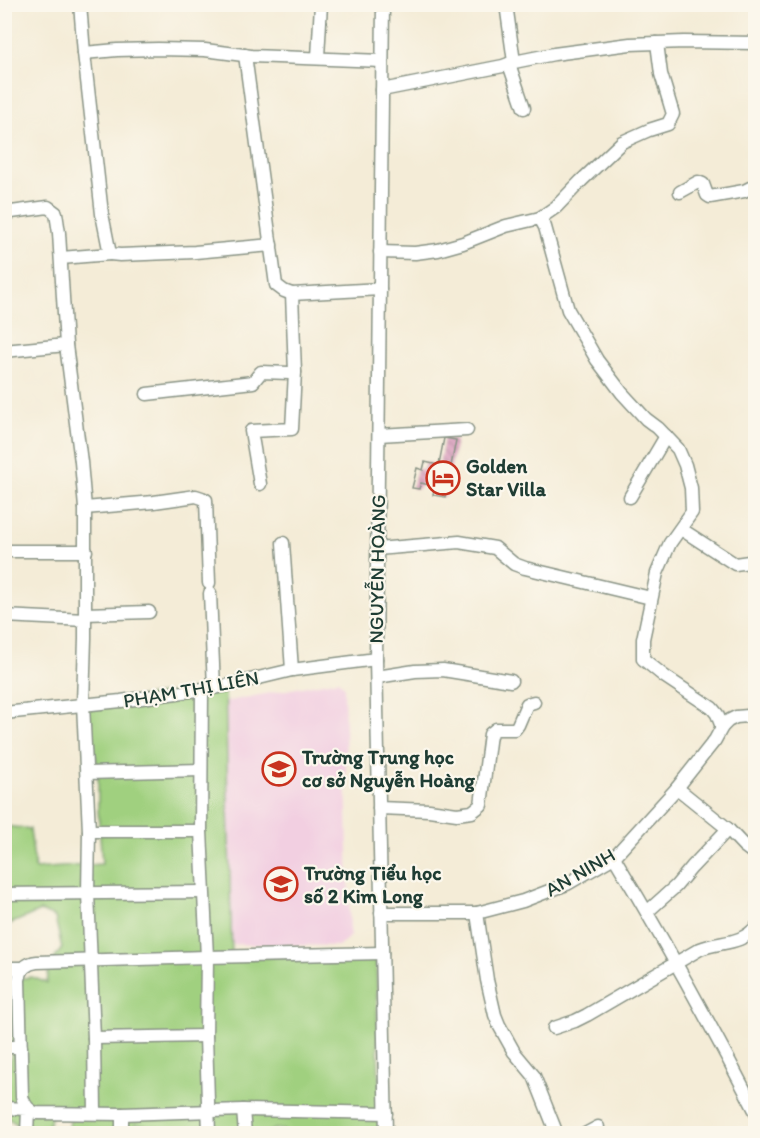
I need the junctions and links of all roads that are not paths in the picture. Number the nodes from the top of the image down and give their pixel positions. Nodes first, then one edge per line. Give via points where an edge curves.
1 (80, 4) edge
2 (321, 4) edge
3 (383, 4) edge
4 (506, 4) edge
5 (657, 43) junction
6 (756, 43) edge
7 (84, 53) junction
8 (245, 55) junction
9 (318, 57) junction
10 (382, 60) junction
11 (512, 63) junction
12 (382, 90) junction
13 (524, 108) dead end
14 (756, 185) edge
15 (680, 192) dead end
16 (4, 213) edge
17 (540, 218) junction
18 (271, 244) junction
19 (380, 252) junction
20 (110, 254) junction
21 (61, 258) junction
22 (380, 289) junction
23 (292, 294) junction
24 (66, 345) junction
25 (4, 351) edge
26 (295, 372) junction
27 (147, 394) dead end
28 (467, 430) dead end
29 (379, 435) junction
30 (666, 436) junction
31 (260, 484) dead end
32 (630, 497) dead end
33 (85, 508) junction
34 (681, 529) junction
35 (283, 543) dead end
36 (377, 549) junction
37 (4, 551) edge
38 (86, 551) junction
39 (756, 561) edge
40 (651, 598) junction
41 (149, 612) dead end
42 (4, 616) edge
43 (85, 617) junction
44 (376, 659) junction
45 (292, 669) junction
46 (376, 677) junction
47 (511, 681) dead end
48 (208, 689) junction
49 (534, 702) dead end
50 (83, 704) junction
51 (4, 713) edge
52 (756, 718) edge
53 (722, 727) junction
54 (201, 770) junction
55 (87, 773) junction
56 (677, 788) junction
57 (379, 808) junction
58 (728, 829) junction
59 (89, 831) junction
60 (201, 831) junction
61 (756, 855) edge
62 (614, 857) junction
63 (203, 892) junction
64 (88, 893) junction
65 (4, 894) edge
66 (647, 912) junction
67 (381, 913) junction
68 (477, 913) junction
69 (756, 927) edge
70 (382, 953) junction
71 (207, 957) junction
72 (92, 961) junction
73 (676, 964) junction
74 (4, 968) edge
75 (24, 968) junction
76 (554, 1028) dead end
77 (206, 1036) junction
78 (94, 1038) junction
79 (4, 1047) edge
80 (21, 1047) junction
81 (4, 1108) edge
82 (28, 1109) junction
83 (243, 1110) junction
84 (209, 1111) junction
85 (756, 1112) edge
86 (95, 1113) junction
87 (386, 1113) junction
88 (122, 1114) junction
89 (598, 1127) dead end
90 (27, 1134) edge
91 (122, 1134) edge
92 (209, 1134) edge
93 (245, 1134) edge
94 (386, 1134) edge
95 (557, 1134) edge
96 (585, 1134) edge

1 - 7 street
2 - 9 street
3 - 10 street, NGUYỄN HOÀNG
4 - 11 street
5 - 6 street
5 - 11 street via 554,54
5 - 17 street via 673,114 668,124 622,142
7 - 8 street via 158,49
7 - 20 street
8 - 9 street
8 - 18 street
9 - 10 street
10 - 12 street, NGUYỄN HOÀNG
11 - 12 street
11 - 13 street
12 - 19 street, NGUYỄN HOÀNG
14 - 15 street via 709,197 698,182
16 - 21 street via 48,207 56,213
17 - 19 street via 438,250
17 - 30 street via 568,310 622,393
18 - 20 street via 195,252
18 - 23 street via 276,285
19 - 22 street, NGUYỄN HOÀNG
20 - 21 street
21 - 24 street
22 - 23 street
22 - 29 street, NGUYỄN HOÀNG
23 - 26 street
24 - 25 street
24 - 33 street
26 - 27 street via 261,372 253,382
26 - 31 street via 292,429 251,430
28 - 29 street
29 - 36 street, NGUYỄN HOÀNG
30 - 32 street
30 - 34 street via 678,449 691,488 692,512
33 - 38 street
33 - 48 street via 196,496 206,500 210,588
34 - 39 street via 735,564
34 - 40 street via 670,543
35 - 45 street
36 - 40 street via 459,542 495,548 525,568
36 - 44 street, NGUYỄN HOÀNG
37 - 38 street
38 - 43 street
40 - 53 street via 643,639 644,659 712,708
41 - 43 street
42 - 43 street
43 - 50 street
44 - 45 street, PHẠM THỊ LIÊN
44 - 46 street, NGUYỄN HOÀNG
45 - 48 street, PHẠM THỊ LIÊN
46 - 47 street via 443,670
46 - 57 street, NGUYỄN HOÀNG
48 - 50 street, PHẠM THỊ LIÊN
48 - 54 street
49 - 57 street via 527,704 515,729 496,729 490,734 481,805 472,812
50 - 51 street, PHẠM THỊ LIÊN
50 - 55 street
52 - 53 street via 736,717
53 - 56 street, AN NINH
54 - 55 street
54 - 60 street
55 - 59 street
56 - 58 street
56 - 62 street, AN NINH
57 - 67 street, NGUYỄN HOÀNG
58 - 61 street
58 - 66 street via 669,894
59 - 60 street
59 - 64 street
60 - 63 street
62 - 66 street
62 - 68 street, AN NINH via 550,891
63 - 64 street
63 - 71 street
64 - 65 street
64 - 72 street
66 - 73 street
67 - 68 street, AN NINH
67 - 70 street, NGUYỄN HOÀNG
68 - 95 street via 495,1015 514,1052 534,1076
69 - 73 street via 747,936 700,949
70 - 71 street
70 - 87 street, NGUYỄN HOÀNG
71 - 72 street
71 - 77 street
72 - 75 street via 32,963
72 - 78 street
73 - 76 street via 587,1016
73 - 85 street
74 - 75 street
75 - 80 street via 19,981
77 - 78 street
77 - 84 street
78 - 86 street
79 - 80 street
80 - 82 street via 22,1096
81 - 82 street
82 - 86 street via 40,1114
82 - 90 street
83 - 84 street
83 - 87 street
83 - 93 street
84 - 88 street
84 - 92 street
86 - 88 street
87 - 94 street, NGUYỄN HOÀNG
88 - 91 street
89 - 96 street

